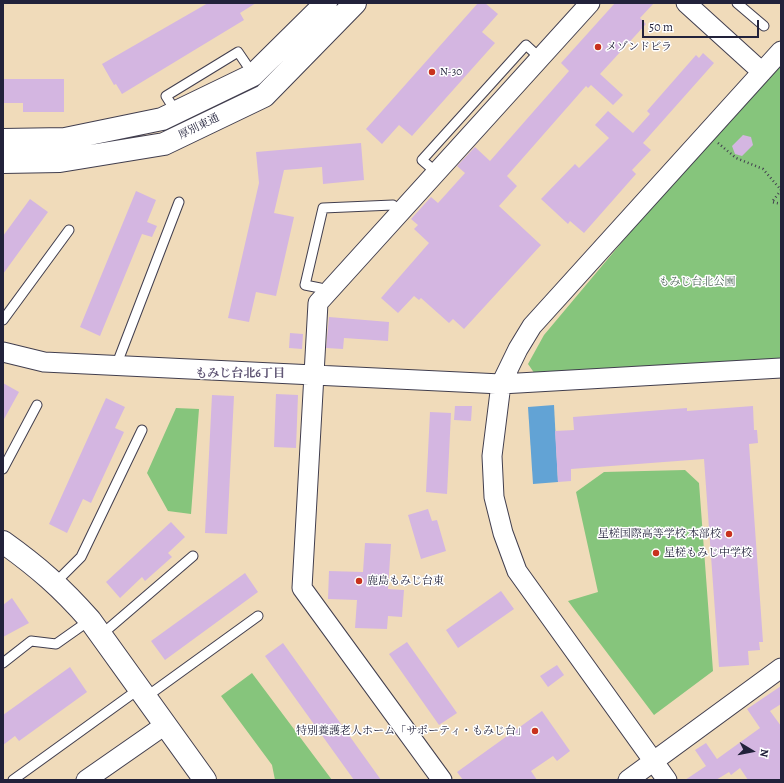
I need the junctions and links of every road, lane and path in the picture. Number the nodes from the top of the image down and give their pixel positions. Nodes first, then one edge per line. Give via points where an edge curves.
1 (354, 3) edge
2 (590, 3) edge
3 (737, 3) edge
4 (323, 4) edge
5 (693, 5) edge
6 (764, 26) dead end
7 (781, 51) edge
8 (762, 72) junction
9 (3, 140) edge
10 (715, 140) dead end
11 (3, 162) edge
12 (781, 190) edge
13 (179, 202) dead end
14 (781, 204) edge
15 (402, 212) junction
16 (70, 230) dead end
17 (327, 294) junction
18 (3, 320) edge
19 (3, 352) edge
20 (116, 366) junction
21 (781, 369) edge
22 (313, 376) junction
23 (501, 384) junction
24 (37, 406) dead end
25 (142, 430) dead end
26 (3, 469) edge
27 (3, 542) edge
28 (193, 556) dead end
29 (55, 583) junction
30 (258, 616) dead end
31 (95, 627) junction
32 (3, 663) edge
33 (781, 668) edge
34 (142, 693) junction
35 (165, 725) junction
36 (654, 761) junction
37 (13, 780) edge
38 (86, 780) edge
39 (205, 780) edge
40 (442, 780) edge
41 (628, 780) edge
42 (667, 780) edge

1 - 11 street, 厚別東通 via 264,96 164,144 60,161
2 - 15 street
3 - 6 lane
4 - 9 street via 253,75 162,119 65,139
5 - 8 street
7 - 8 street
8 - 23 street via 532,326
10 - 12 path via 736,158 763,169
12 - 14 path via 772,202
13 - 20 lane
15 - 17 street
15 - 17 lane via 392,205 323,208 305,285 320,288
16 - 18 lane
17 - 22 street via 318,303
19 - 20 street via 44,362
20 - 22 street
21 - 23 street
22 - 23 street
22 - 40 street via 302,588
23 - 36 street via 492,456 494,497 503,533 517,571
24 - 26 lane
25 - 29 lane via 81,557
27 - 29 street via 42,570
28 - 31 lane
29 - 31 street
30 - 34 lane
31 - 32 lane via 56,644 31,641
31 - 34 street
33 - 36 street
34 - 35 street
34 - 37 lane
35 - 38 street
35 - 39 street
36 - 41 street
36 - 42 street

